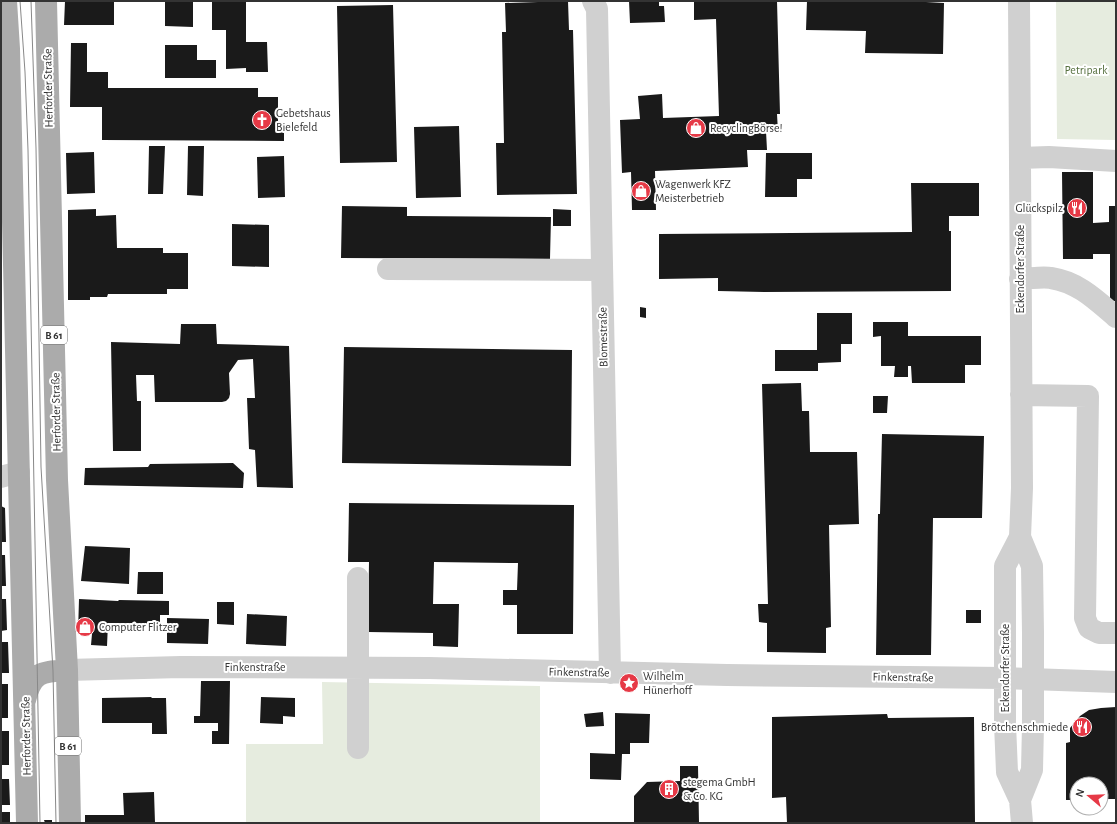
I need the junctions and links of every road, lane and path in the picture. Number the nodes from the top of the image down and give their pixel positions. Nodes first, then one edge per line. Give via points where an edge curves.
1 (6, 1) edge
2 (46, 1) edge
3 (593, 1) edge
4 (1019, 1) edge
5 (6, 127) edge
6 (1020, 158) junction
7 (1116, 161) edge
8 (388, 269) dead end
9 (602, 270) junction
10 (1020, 279) junction
11 (1116, 317) edge
12 (1021, 395) junction
13 (10, 475) edge
14 (1020, 537) junction
15 (358, 578) dead end
16 (1116, 633) edge
17 (359, 668) junction
18 (67, 670) junction
19 (610, 673) junction
20 (1005, 678) junction
21 (1032, 679) junction
22 (1116, 682) edge
23 (25, 701) junction
24 (358, 748) dead end
25 (1020, 800) junction
26 (28, 823) edge
27 (70, 823) edge
28 (1022, 823) edge

1 - 5 main road, Herforder Straße
2 - 18 main road, Herforder Straße / B 61 via 57,480
3 - 9 street, Blomestraße via 597,10
4 - 6 street, Eckendorfer Straße
5 - 13 main road, Herforder Straße
6 - 7 street
6 - 10 street, Eckendorfer Straße
8 - 9 street
9 - 19 street, Blomestraße
10 - 11 street via 1050,277 1073,284
10 - 12 street, Eckendorfer Straße
12 - 14 street, Eckendorfer Straße
12 - 16 street via 1088,396 1086,618 1090,628 1099,633
13 - 23 main road, Herforder Straße
14 - 20 street, Eckendorfer Straße via 1005,566
14 - 21 street, Eckendorfer Straße via 1032,566
15 - 17 street
17 - 18 street, Finkenstraße via 188,667
17 - 19 street, Finkenstraße
17 - 24 street
18 - 23 main road via 38,676 30,683
18 - 27 main road, Herforder Straße / B 61
19 - 20 street, Finkenstraße
20 - 21 street, Finkenstraße
20 - 25 street, Eckendorfer Straße via 1007,772
21 - 22 street, Finkenstraße
21 - 25 street, Eckendorfer Straße via 1032,770
23 - 26 main road, Herforder Straße
25 - 28 street, Eckendorfer Straße

